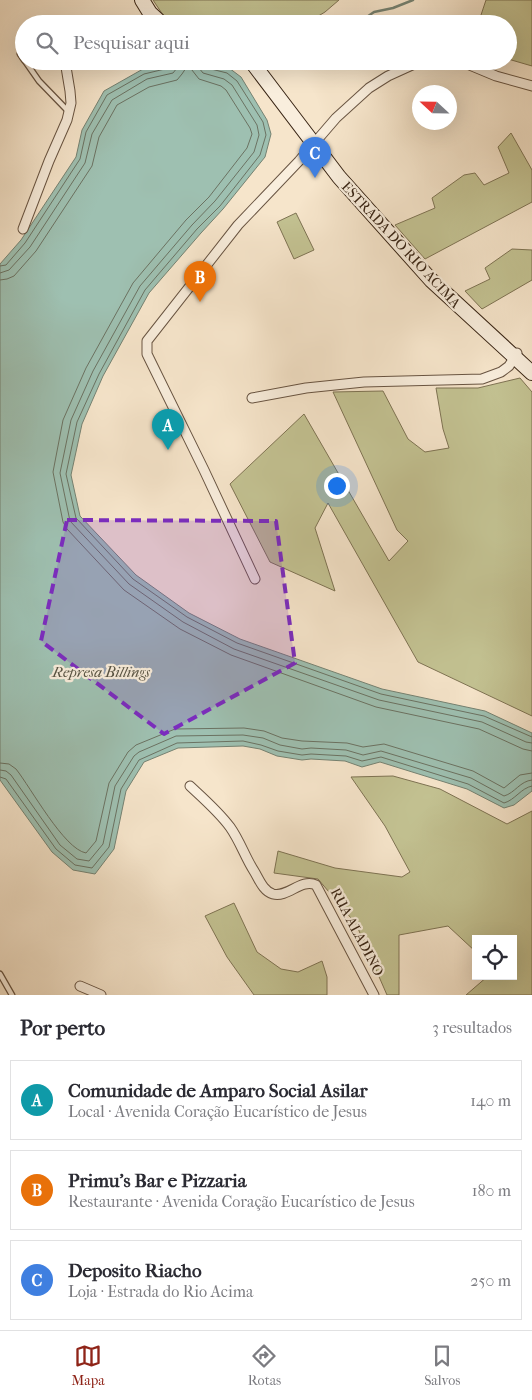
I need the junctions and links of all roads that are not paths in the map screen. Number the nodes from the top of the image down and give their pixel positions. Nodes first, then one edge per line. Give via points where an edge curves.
1 (142, 0) edge
2 (153, 15) edge
3 (31, 70) edge
4 (66, 70) edge
5 (258, 70) edge
6 (401, 70) edge
7 (482, 70) edge
8 (532, 86) edge
9 (69, 111) junction
10 (313, 144) junction
11 (24, 229) dead end
12 (512, 352) junction
13 (532, 363) edge
14 (532, 373) edge
15 (252, 398) dead end
16 (255, 579) dead end
17 (190, 786) dead end
18 (0, 974) edge
19 (80, 986) dead end
20 (12, 995) edge
21 (101, 995) edge
22 (374, 995) edge

1 - 2 main road
3 - 9 lane
4 - 9 street
5 - 10 main road, ESTRADA DO RIO ACIMA
6 - 10 street via 352,102
7 - 8 street
9 - 11 street
10 - 12 main road, ESTRADA DO RIO ACIMA via 431,280
10 - 16 street via 238,225 146,346
12 - 13 main road, ESTRADA DO RIO ACIMA
12 - 14 main road, ESTRADA DO RIO ACIMA
12 - 15 street via 509,366 501,372 473,380 364,382
17 - 22 street, RUA ALADINO via 231,828 266,890 279,894 306,884 316,885
18 - 20 lane
19 - 21 street

